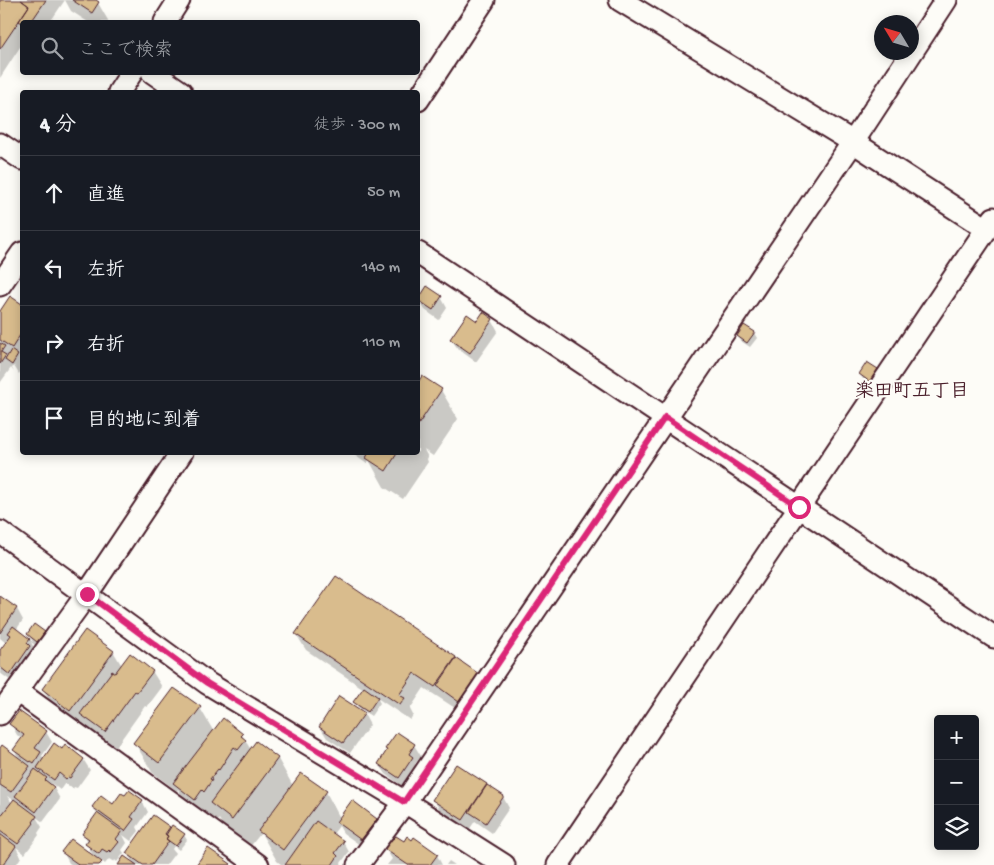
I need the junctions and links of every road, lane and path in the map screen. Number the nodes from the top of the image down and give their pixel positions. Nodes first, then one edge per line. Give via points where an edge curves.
1 (180, 0) edge
2 (484, 0) edge
3 (620, 0) edge
4 (946, 0) edge
5 (165, 20) edge
6 (130, 75) edge
7 (156, 75) edge
8 (120, 90) edge
9 (178, 90) edge
10 (420, 97) edge
11 (853, 142) junction
12 (0, 144) edge
13 (20, 157) edge
14 (991, 224) edge
15 (420, 254) edge
16 (20, 255) edge
17 (0, 286) edge
18 (665, 417) junction
19 (180, 455) edge
20 (799, 507) junction
21 (0, 532) edge
22 (87, 594) junction
23 (994, 637) edge
24 (17, 691) junction
25 (0, 714) edge
26 (404, 802) junction
27 (258, 865) edge
28 (358, 865) edge
29 (504, 865) edge
30 (558, 865) edge

1 - 5 street
2 - 10 street
3 - 11 street
4 - 11 street
6 - 8 street
7 - 9 street
11 - 14 street
11 - 18 street
12 - 13 street
14 - 20 street
15 - 18 street
16 - 17 street
18 - 20 street
18 - 26 street
19 - 22 street
20 - 23 street
20 - 30 street
21 - 22 street
22 - 24 street
22 - 26 street via 207,683
24 - 25 street
24 - 27 street
26 - 28 street
26 - 29 street

